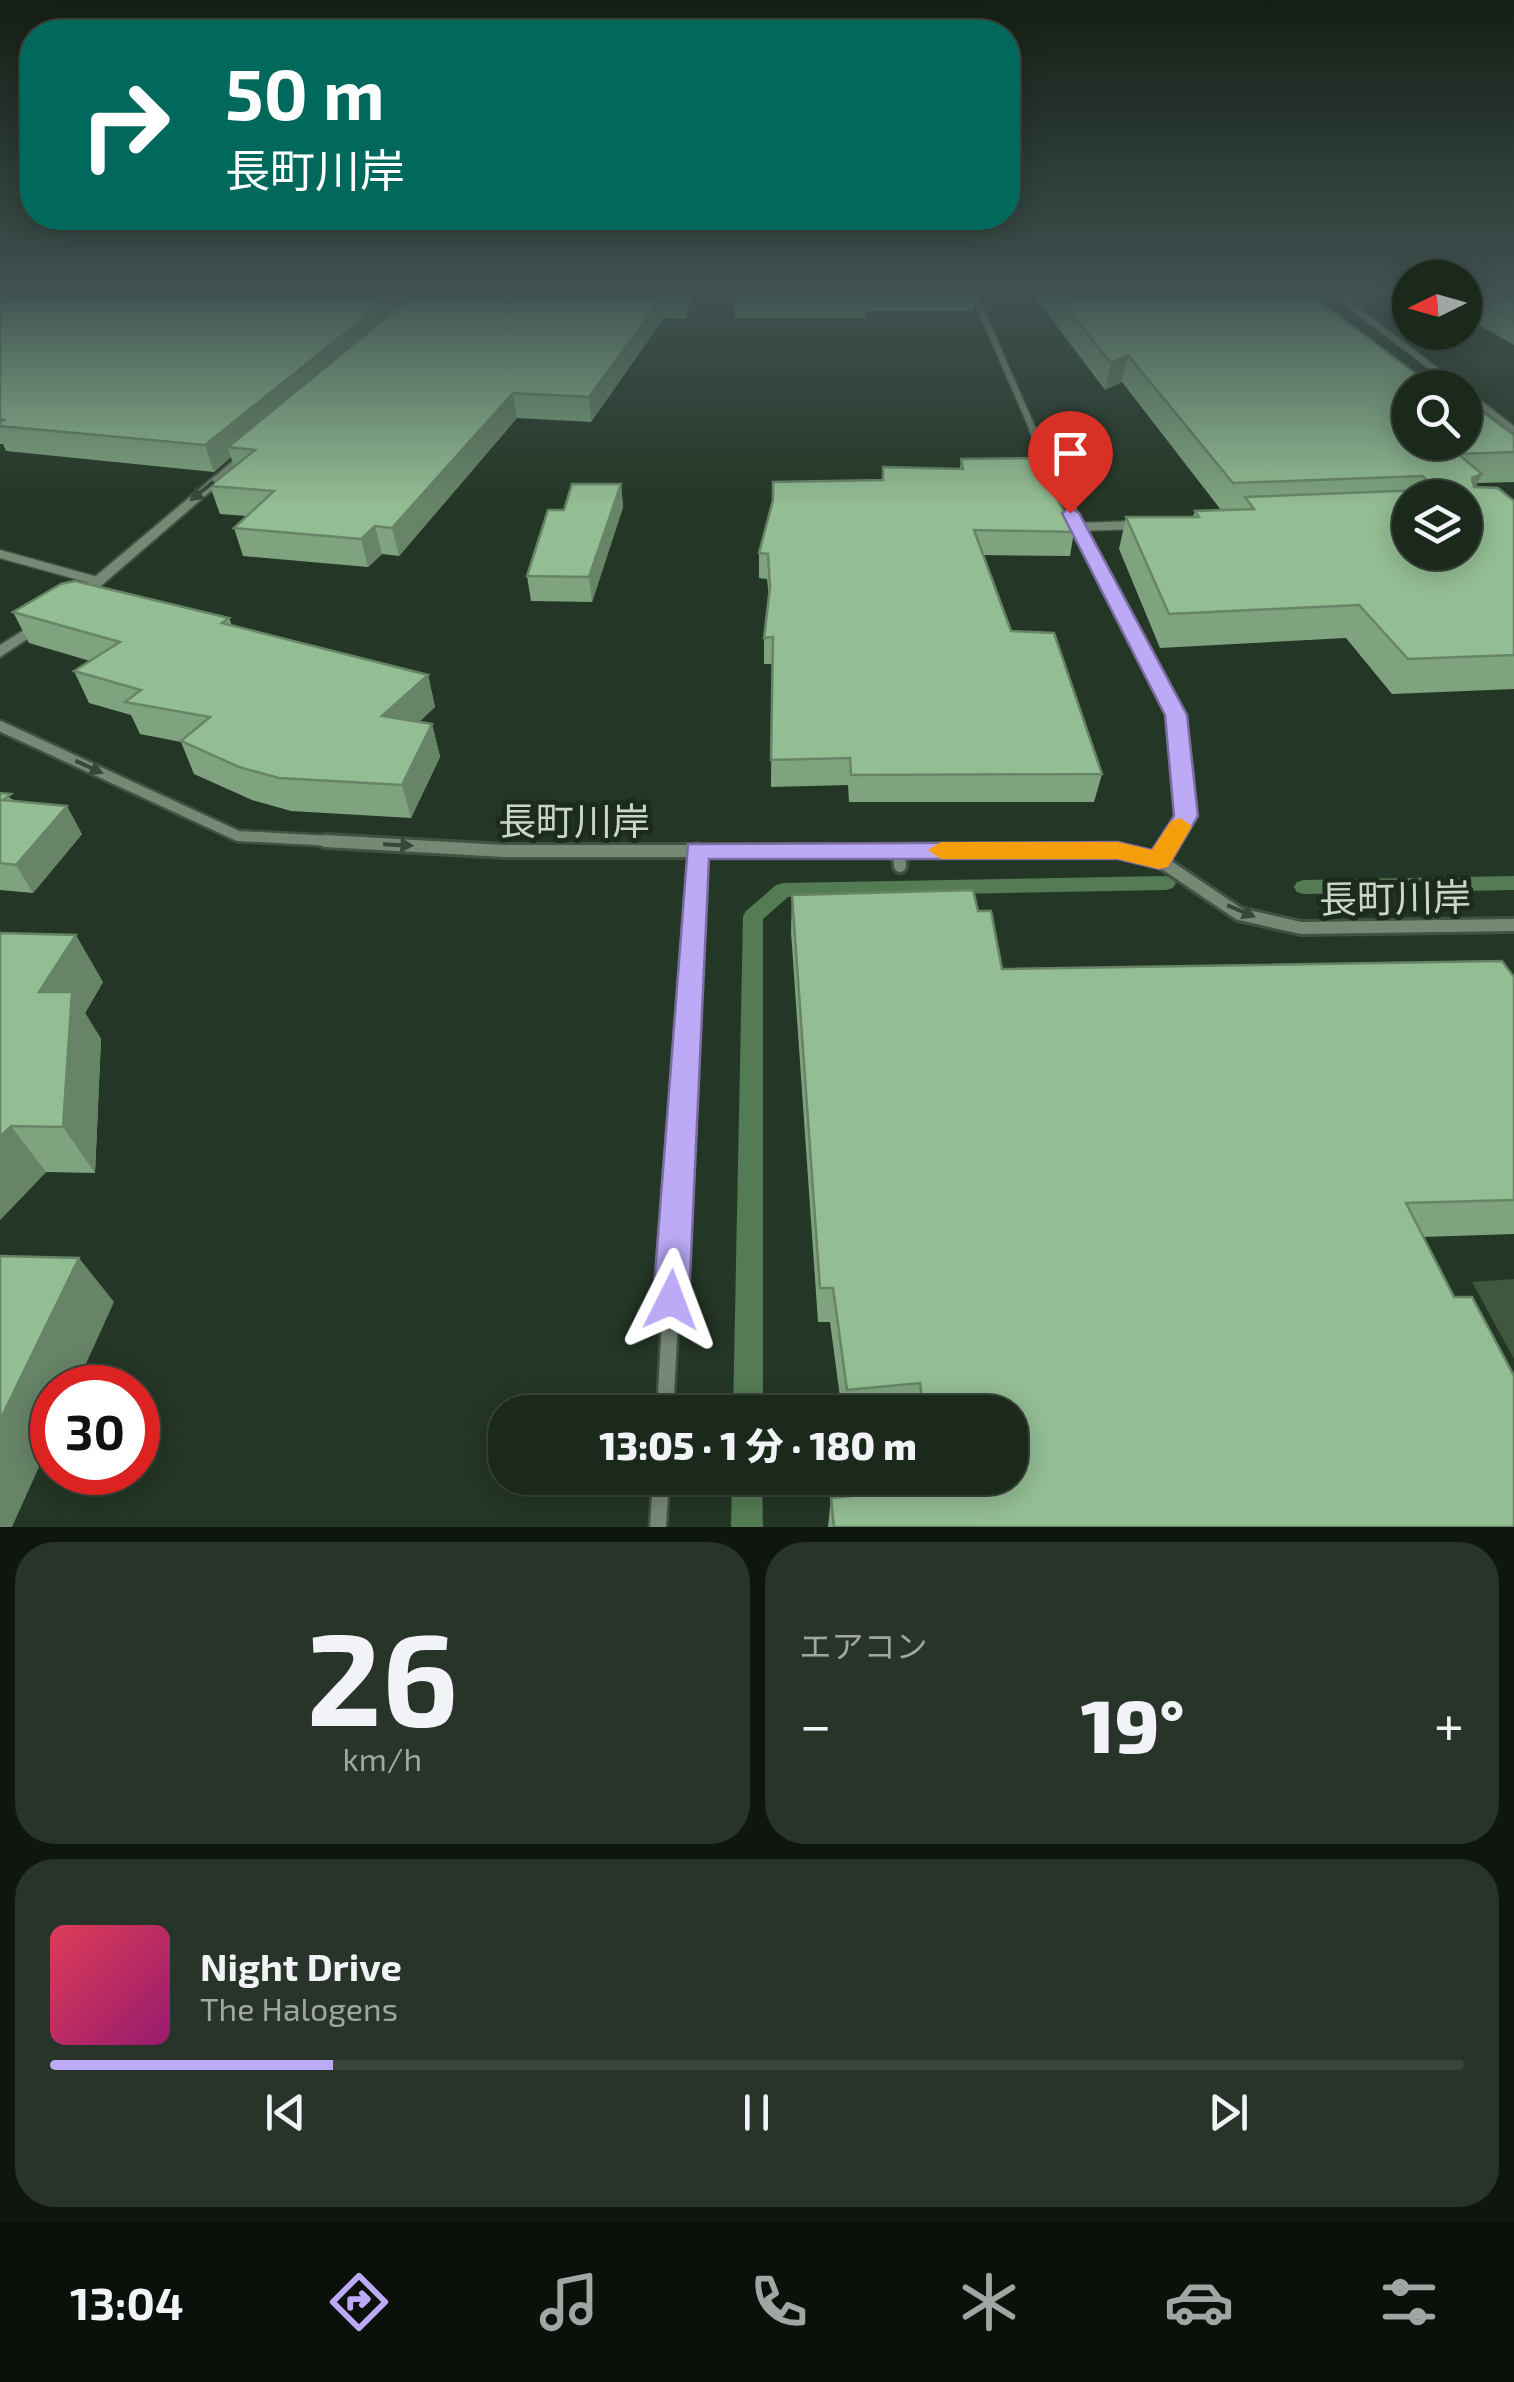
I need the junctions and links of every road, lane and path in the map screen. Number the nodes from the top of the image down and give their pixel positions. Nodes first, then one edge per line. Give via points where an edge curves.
1 (1005, 363) edge
2 (1482, 405) edge
3 (1514, 430) edge
4 (264, 440) edge
5 (1155, 524) edge
6 (1077, 527) junction
7 (0, 554) edge
8 (94, 580) junction
9 (0, 652) edge
10 (0, 726) edge
11 (696, 850) junction
12 (898, 850) junction
13 (1159, 860) junction
14 (900, 866) dead end
15 (1514, 924) edge
16 (665, 1395) edge
17 (660, 1495) edge
18 (658, 1527) edge

1 - 6 street
2 - 3 street
4 -> 8 street
5 - 6 street
6 - 13 street via 1176,715 1186,816
7 - 8 street
8 - 9 street via 77,600
10 -> 11 street, 長町川岸 via 238,836 504,851
11 - 12 street, 長町川岸
11 - 16 street
12 - 13 street, 長町川岸 via 1118,851
12 - 14 street
13 -> 15 street, 長町川岸 via 1239,914 1301,928
17 - 18 street

